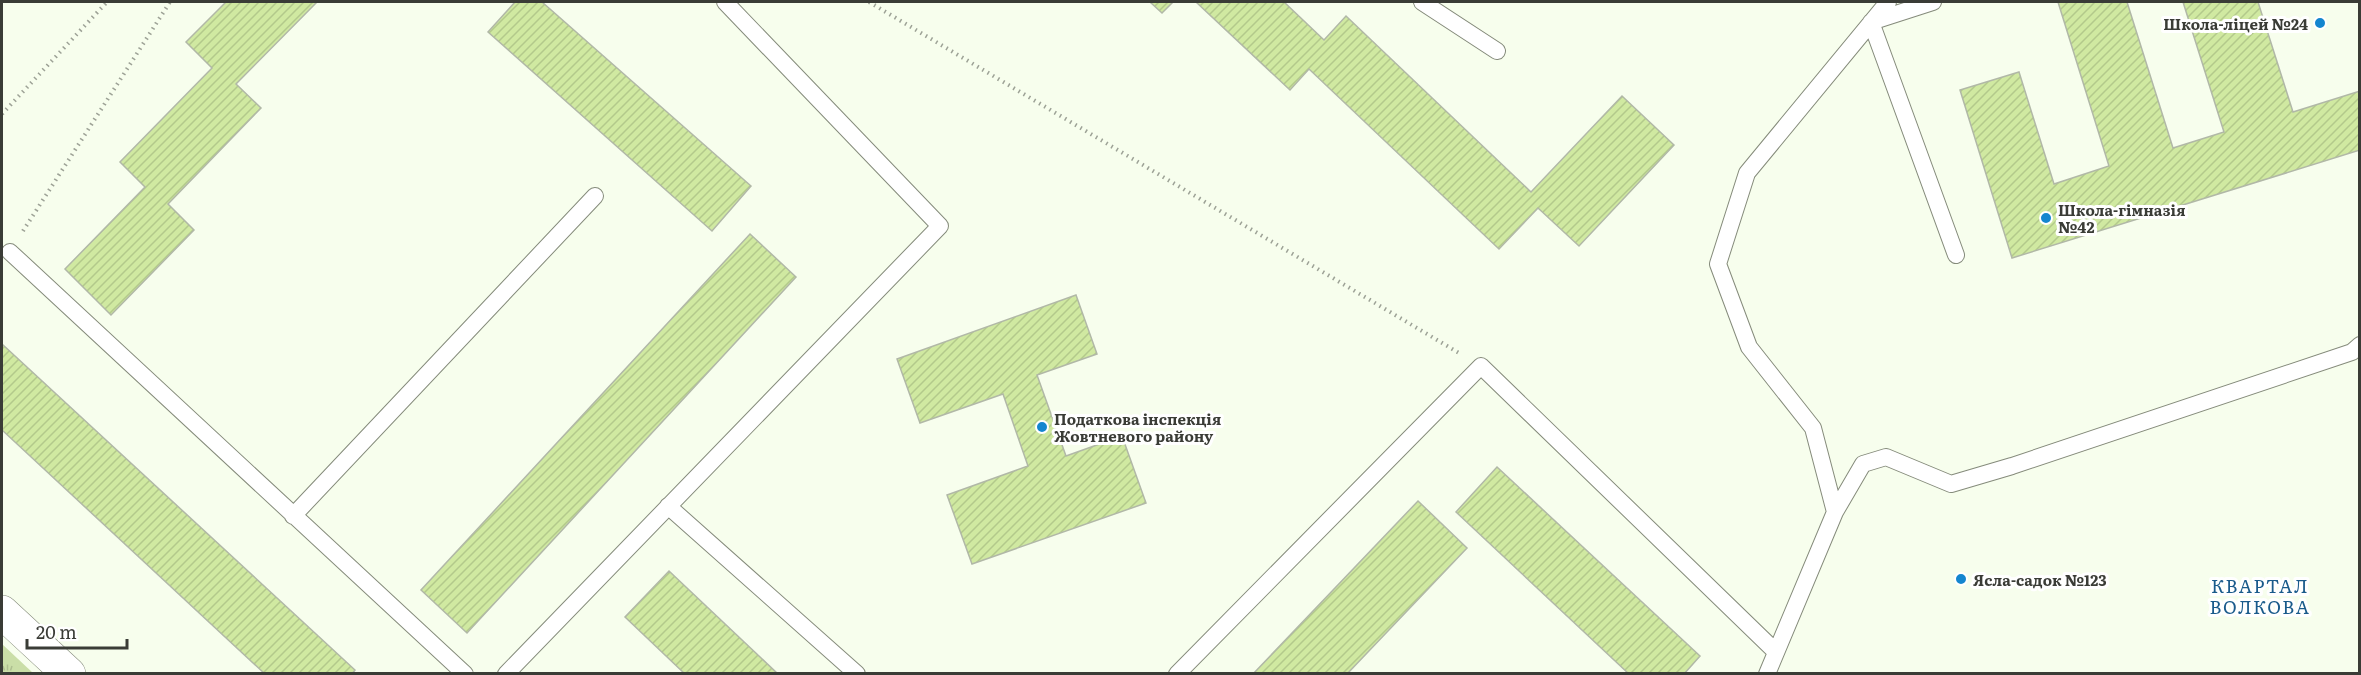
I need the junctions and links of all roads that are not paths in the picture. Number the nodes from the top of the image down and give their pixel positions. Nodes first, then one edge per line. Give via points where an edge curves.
1 (725, 2) edge
2 (1422, 2) edge
3 (1888, 2) edge
4 (1934, 2) edge
5 (1871, 22) junction
6 (1497, 51) dead end
7 (595, 196) dead end
8 (10, 252) road end
9 (1956, 255) dead end
10 (2357, 352) edge
11 (668, 506) junction
12 (1835, 512) junction
13 (293, 516) junction
14 (2, 612) edge
15 (1776, 651) junction
16 (69, 674) edge
17 (465, 674) edge
18 (506, 674) edge
19 (858, 674) edge
20 (1177, 674) edge
21 (1767, 674) edge

1 - 11 lane via 940,226
2 - 6 lane
3 - 5 lane
4 - 5 lane
5 - 9 lane
5 - 12 lane via 1747,173 1718,264 1749,347 1814,428
7 - 13 lane
8 - 13 lane
10 - 12 lane via 1951,484 1886,457 1863,464
11 - 18 lane
11 - 19 lane
12 - 15 lane
13 - 17 lane
14 - 16 street
15 - 20 lane via 1481,366
15 - 21 lane

